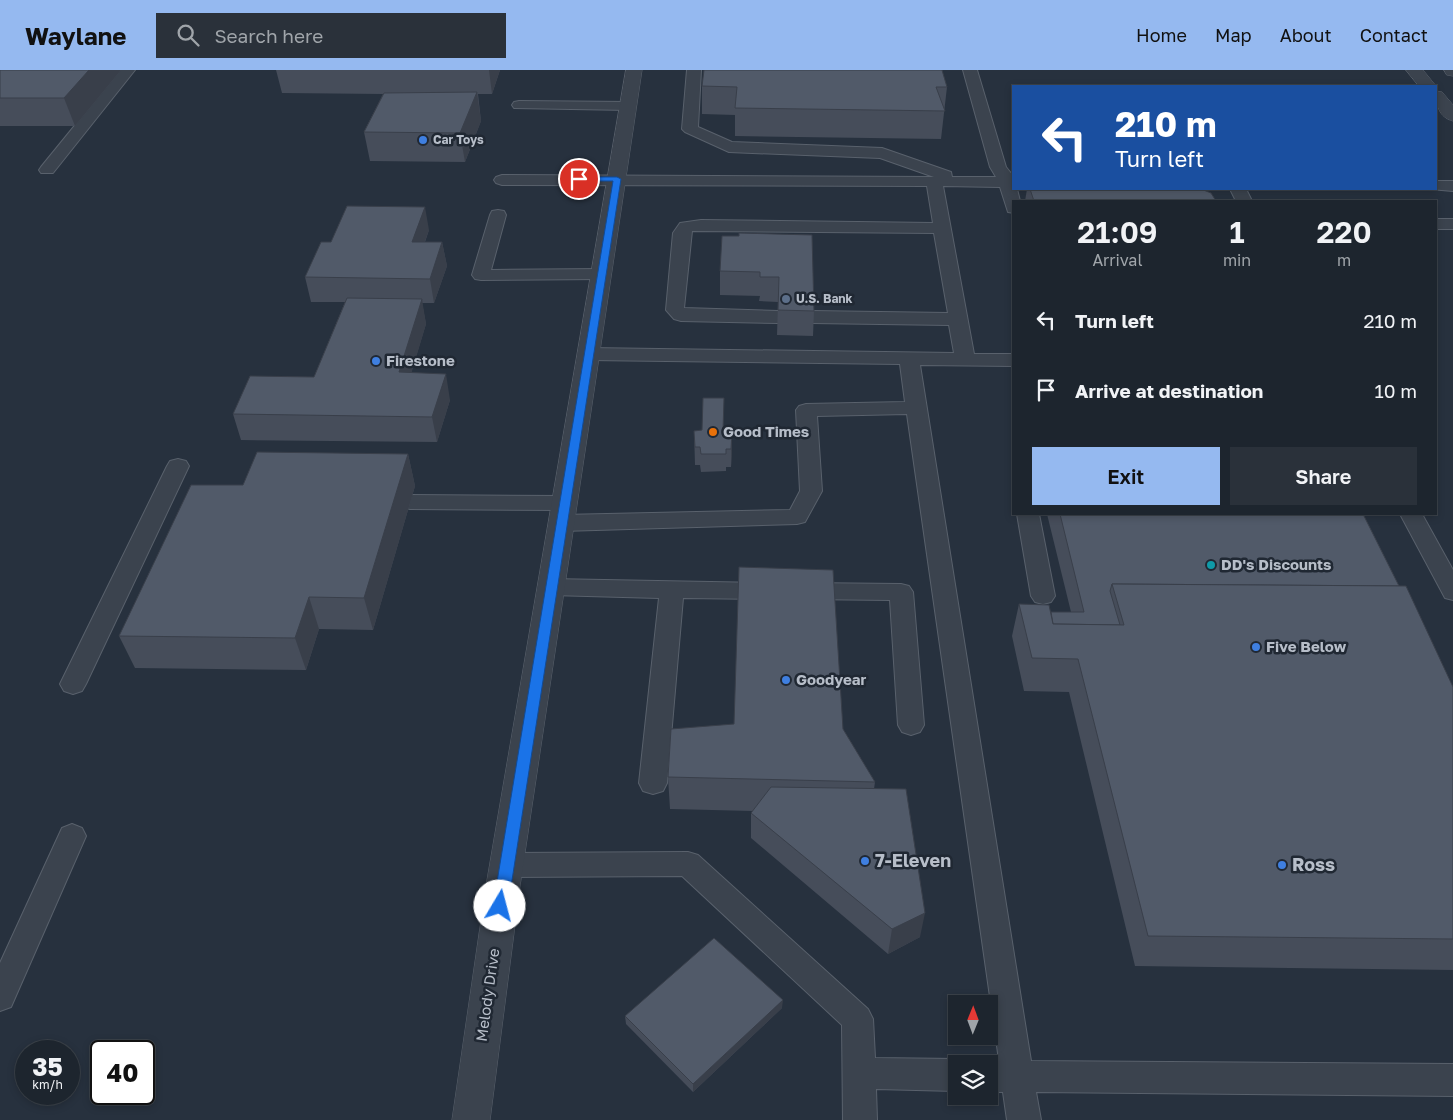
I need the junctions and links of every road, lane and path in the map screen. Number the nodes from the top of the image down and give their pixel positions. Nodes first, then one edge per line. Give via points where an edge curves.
1 (128, 70) edge
2 (634, 70) edge
3 (694, 70) edge
4 (970, 70) edge
5 (1414, 70) edge
6 (1427, 85) edge
7 (1437, 97) edge
8 (519, 105) dead end
9 (628, 106) junction
10 (1453, 116) edge
11 (48, 170) dead end
12 (617, 179) junction
13 (502, 180) dead end
14 (934, 182) junction
15 (966, 182) junction
16 (1011, 182) edge
17 (1437, 186) edge
18 (1453, 186) edge
19 (1013, 200) edge
20 (498, 216) dead end
21 (1437, 224) edge
22 (1453, 224) edge
23 (942, 228) junction
24 (602, 274) junction
25 (778, 317) edge
26 (812, 317) edge
27 (958, 319) junction
28 (589, 354) junction
29 (909, 359) junction
30 (965, 360) junction
31 (1012, 360) edge
32 (916, 408) junction
33 (178, 466) dead end
34 (410, 502) dead end
35 (563, 513) junction
36 (1028, 515) edge
37 (1412, 515) edge
38 (1443, 555) edge
39 (551, 587) junction
40 (672, 590) junction
41 (1453, 592) edge
42 (1043, 596) dead end
43 (73, 684) dead end
44 (911, 725) dead end
45 (653, 783) dead end
46 (72, 836) dead end
47 (506, 865) junction
48 (0, 997) edge
49 (860, 1073) junction
50 (948, 1075) edge
51 (1003, 1076) edge
52 (1453, 1080) edge
53 (471, 1120) edge
54 (860, 1120) edge
55 (1024, 1120) edge

1 - 11 lane
2 - 9 street, Melody Drive
3 - 15 lane via 690,129 729,147 882,153
4 - 16 lane via 998,167
5 - 6 street
7 - 10 street
8 - 9 lane
9 - 12 street, Melody Drive
12 - 13 lane
12 - 14 lane
12 - 24 street, Melody Drive
14 - 15 lane
14 - 23 lane
15 - 16 lane
16 - 19 lane
17 - 18 lane
20 - 24 lane via 481,275
21 - 22 lane
23 - 25 lane via 701,225 686,228 682,233 675,310 681,315
23 - 27 lane
24 - 28 street, Melody Drive
26 - 27 lane
27 - 30 lane
28 - 29 lane
28 - 35 street, Melody Drive
29 - 30 lane
29 - 32 lane
30 - 31 lane
32 - 35 lane via 806,410 811,491 797,516
32 - 51 lane
33 - 43 lane via 172,499
34 - 35 lane
35 - 39 street, Melody Drive
36 - 42 lane
37 - 38 lane
38 - 41 lane
39 - 40 lane
39 - 47 street, Melody Drive
40 - 44 lane via 901,592
40 - 45 lane
46 - 48 lane
47 - 49 lane via 688,864 857,1019
47 - 53 street, Melody Drive
49 - 50 lane
49 - 54 lane
51 - 52 lane
51 - 55 lane

